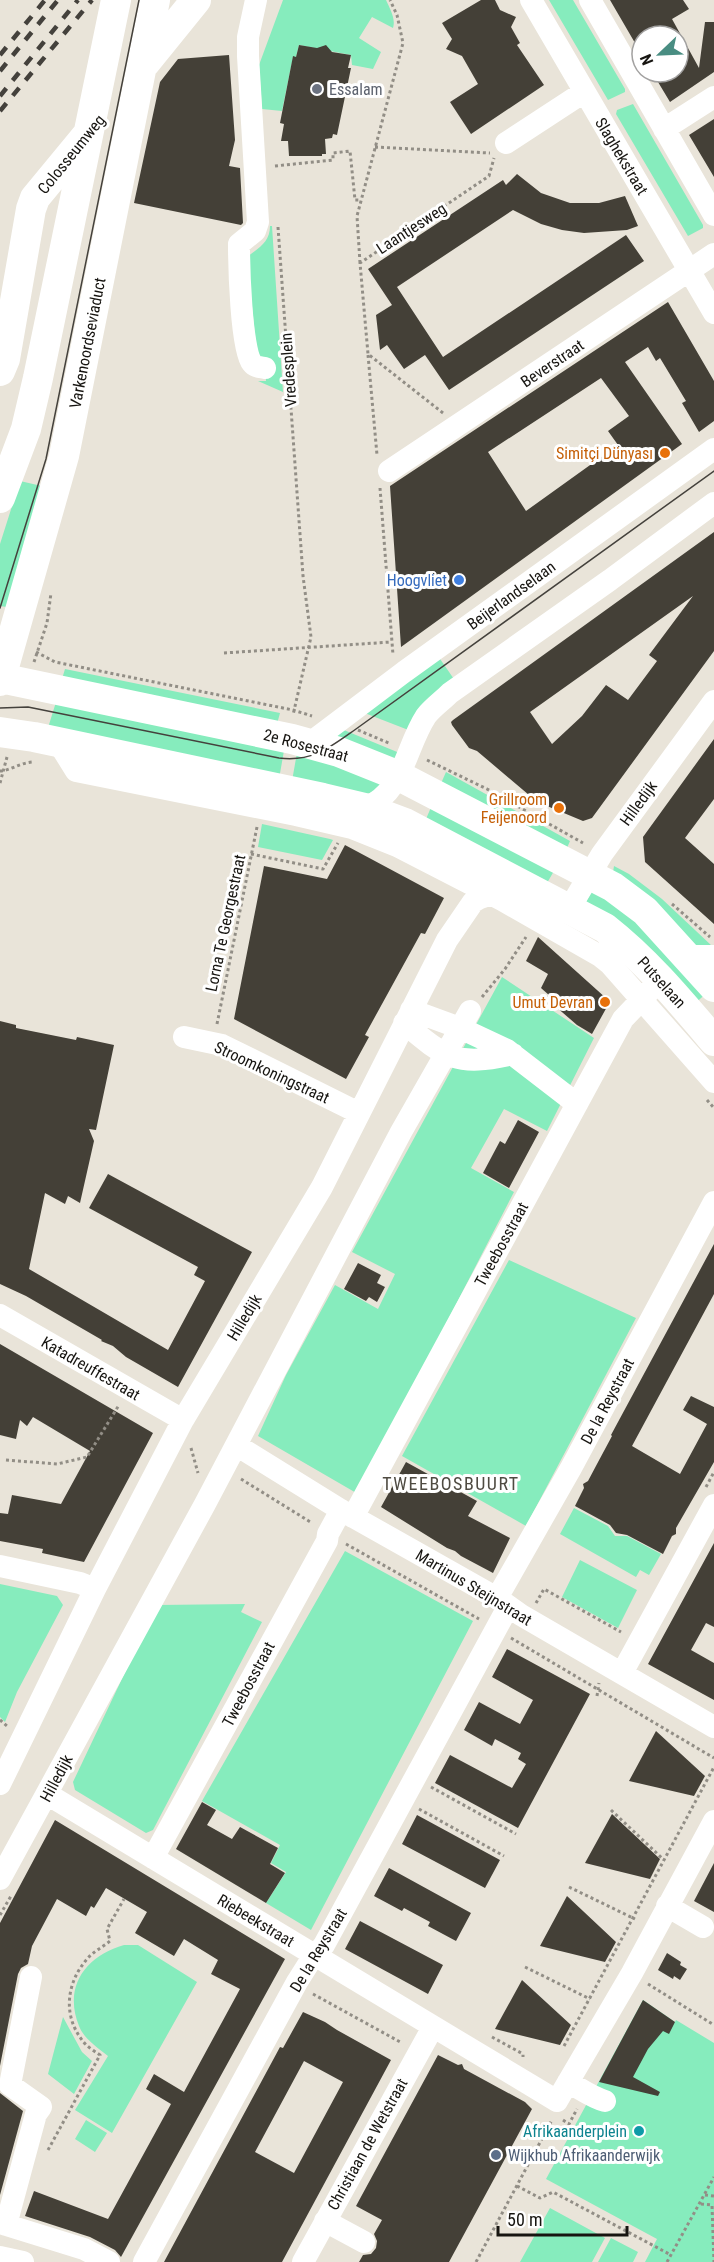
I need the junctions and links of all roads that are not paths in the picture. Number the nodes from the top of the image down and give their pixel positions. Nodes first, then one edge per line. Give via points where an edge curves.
1 (116, 0) edge
2 (155, 0) edge
3 (196, 0) edge
4 (256, 0) edge
5 (531, 0) edge
6 (590, 0) edge
7 (584, 92) junction
8 (714, 97) edge
9 (664, 129) junction
10 (501, 148) road end
11 (714, 215) edge
12 (714, 254) edge
13 (690, 270) junction
14 (714, 313) edge
15 (265, 368) dead end
16 (0, 371) edge
17 (714, 449) edge
18 (384, 466) road end
19 (3, 488) edge
20 (714, 503) edge
21 (0, 679) edge
22 (714, 701) edge
23 (0, 732) edge
24 (58, 742) junction
25 (310, 743) junction
26 (412, 763) junction
27 (356, 818) junction
28 (596, 864) junction
29 (522, 884) junction
30 (491, 894) junction
31 (569, 909) junction
32 (605, 928) junction
33 (707, 955) edge
34 (610, 964) junction
35 (714, 987) edge
36 (651, 989) junction
37 (408, 1016) junction
38 (465, 1019) junction
39 (184, 1037) dead end
40 (714, 1041) edge
41 (445, 1054) junction
42 (513, 1054) junction
43 (714, 1082) edge
44 (577, 1104) junction
45 (359, 1113) junction
46 (714, 1202) edge
47 (0, 1315) edge
48 (183, 1420) junction
49 (236, 1445) junction
50 (714, 1505) edge
51 (347, 1513) junction
52 (0, 1566) edge
53 (95, 1589) junction
54 (502, 1602) junction
55 (622, 1673) junction
56 (714, 1727) edge
57 (0, 1784) edge
58 (47, 1794) junction
59 (714, 1821) edge
60 (153, 1858) junction
61 (0, 1879) edge
62 (667, 1906) junction
63 (703, 1927) dead end
64 (314, 1956) junction
65 (31, 1977) dead end
66 (433, 2027) junction
67 (560, 2100) junction
68 (605, 2101) dead end
69 (325, 2221) junction
70 (3, 2224) edge
71 (364, 2242) dead end
72 (0, 2256) edge
73 (23, 2262) edge
74 (109, 2262) edge
75 (144, 2262) edge
76 (303, 2262) edge

1 - 19 main road via 44,355 26,429
2 - 21 main road, Varkenoordseviaduct via 69,434
3 - 16 main road, Colosseumweg via 34,201
4 - 15 street via 248,56 258,222 255,231 239,244 239,263 245,340 252,363
5 - 7 street, Slaghekstraat
6 - 9 street
7 - 10 street
7 - 13 street, Slaghekstraat
8 - 9 street
9 - 11 street
12 - 13 street, Beverstraat
13 - 14 street, Slaghekstraat
13 - 18 street, Beverstraat via 459,426
17 - 25 street, Beijerlandselaan
20 - 26 street via 450,693 428,714
21 - 25 main road, 2e Rosestraat
22 - 28 street, Hilledijk
23 - 24 main road
24 - 27 main road via 240,779
24 - 27 street via 76,771 261,808
25 - 26 main road, 2e Rosestraat
26 - 27 street via 385,796
26 - 28 main road, 2e Rosestraat
27 - 29 main road via 405,823
27 - 30 street via 397,846
28 - 31 street, Hilledijk
28 - 33 main road via 613,887
29 - 30 street, Hilledijk
29 - 31 main road
30 - 34 street, Putselaan
30 - 37 street, Hilledijk via 472,903 447,940
31 - 32 main road, Putselaan
32 - 34 street, Putselaan
32 - 36 main road, Putselaan via 629,947
33 - 35 main road
34 - 36 street, Putselaan
36 - 40 main road, Putselaan
36 - 43 street, Putselaan
36 - 44 street, Tweebosstraat via 623,1019
37 - 38 street
37 - 41 street via 433,1047
37 - 45 street, Hilledijk
38 - 41 street, Hilledijk
38 - 42 street
39 - 45 street, Stroomkoningstraat via 222,1045
41 - 42 street via 479,1061
41 - 49 street, Hilledijk
42 - 44 street
44 - 51 street, Tweebosstraat
45 - 48 street, Hilledijk via 322,1187
46 - 54 street, De la Reystraat
47 - 48 street, Katadreuffestraat
48 - 53 street, Hilledijk
49 - 51 street, Martinus Steijnstraat
49 - 58 street, Hilledijk
50 - 55 street
51 - 54 street, Martinus Steijnstraat
51 - 60 street, Tweebosstraat via 328,1534
52 - 53 street
53 - 57 street, Hilledijk
54 - 55 street, Martinus Steijnstraat
54 - 64 street, De la Reystraat via 324,1945
55 - 56 street, Martinus Steijnstraat
58 - 60 street, Riebeekstraat
58 - 61 street, Hilledijk
59 - 62 street
60 - 64 street, Riebeekstraat
62 - 63 street
62 - 67 street
64 - 66 street, Riebeekstraat
64 - 75 street, De la Reystraat
65 - 70 street via 10,2085 41,2107
66 - 67 street, Riebeekstraat
66 - 69 street, Christiaan de Wetstraat
67 - 68 street, Riebeekstraat via 586,2092
69 - 71 street
69 - 76 street, Christiaan de Wetstraat
70 - 74 street via 84,2249
72 - 73 street

